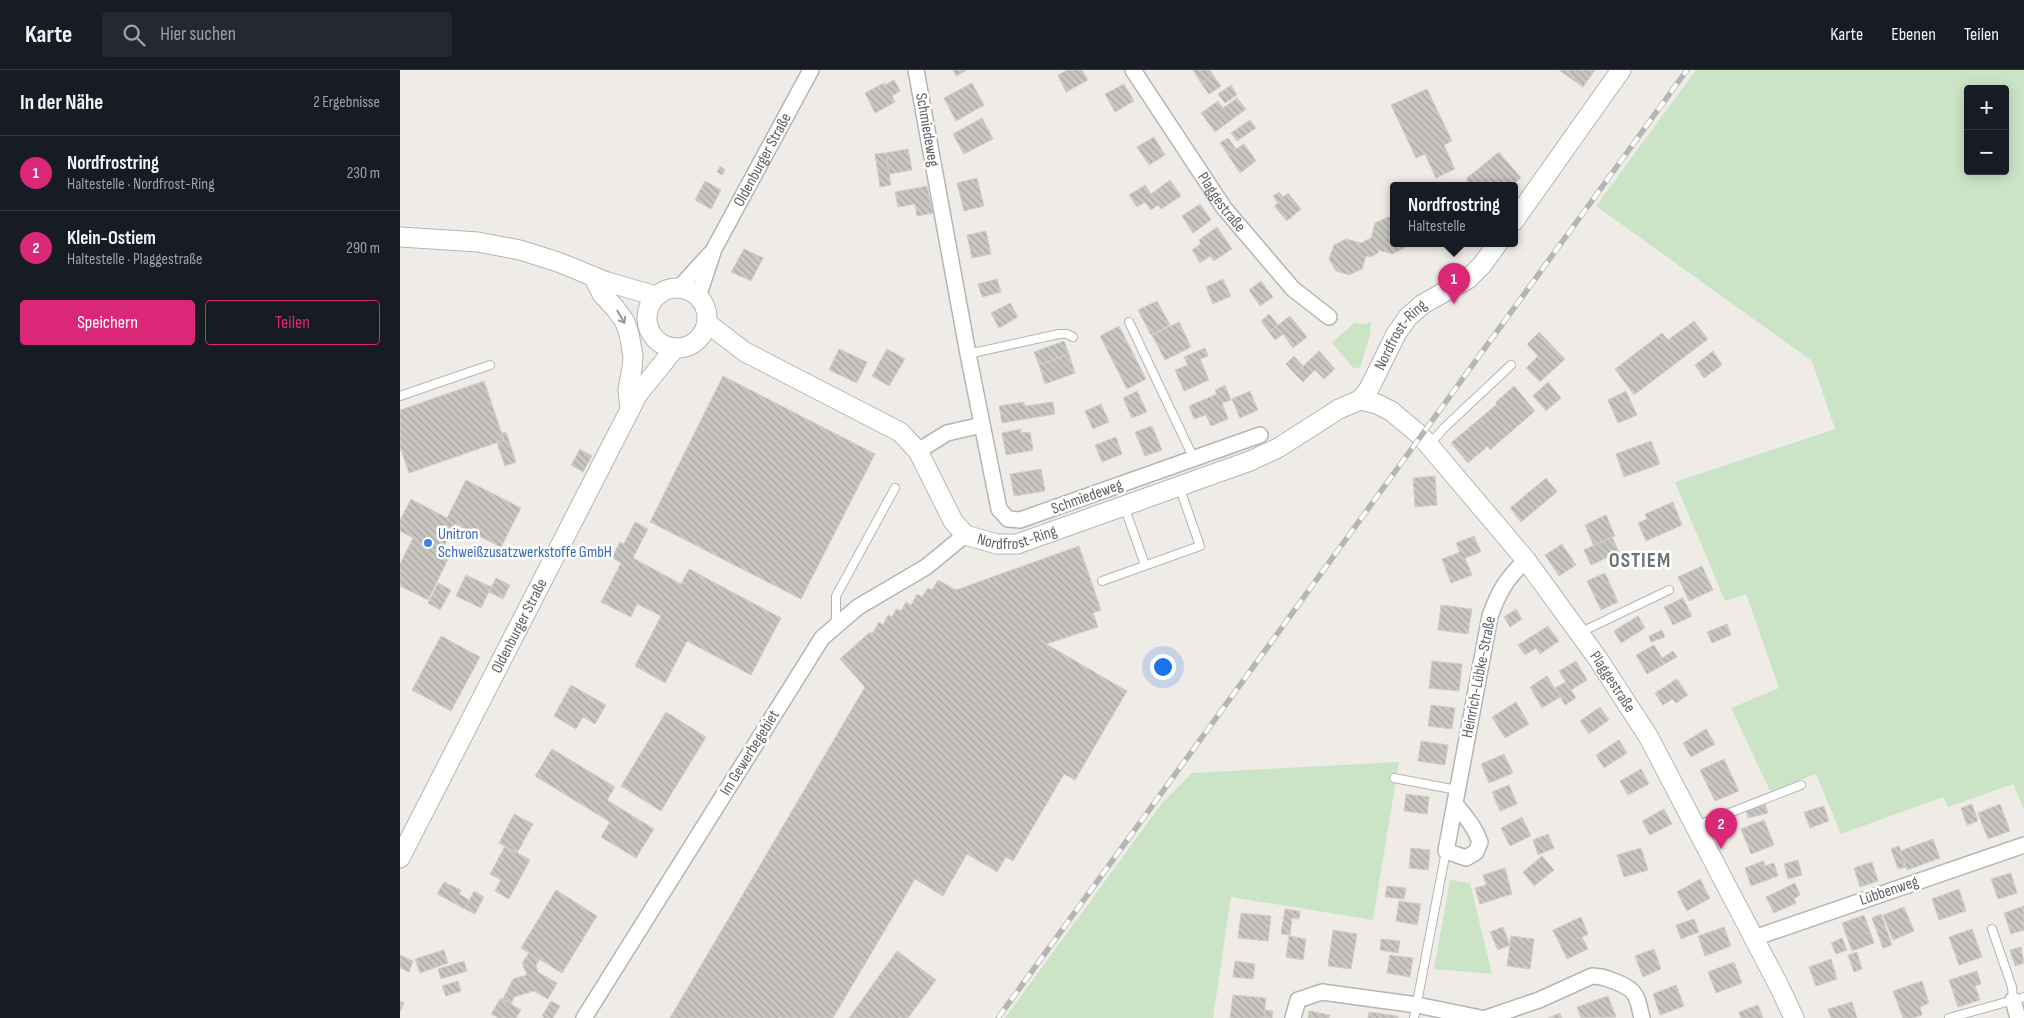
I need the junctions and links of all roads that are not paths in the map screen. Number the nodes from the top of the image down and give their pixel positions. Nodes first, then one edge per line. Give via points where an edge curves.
1 (811, 70) edge
2 (916, 70) edge
3 (1133, 70) edge
4 (1621, 70) edge
5 (1518, 215) edge
6 (400, 237) edge
7 (1495, 247) edge
8 (714, 249) junction
9 (601, 280) junction
10 (679, 288) junction
11 (656, 296) junction
12 (698, 296) junction
13 (647, 314) junction
14 (1329, 317) dead end
15 (707, 322) junction
16 (1129, 322) dead end
17 (1073, 338) dead end
18 (698, 340) junction
19 (657, 341) junction
20 (675, 348) junction
21 (745, 352) junction
22 (968, 354) junction
23 (490, 365) dead end
24 (1511, 365) dead end
25 (400, 396) edge
26 (1360, 400) junction
27 (634, 402) junction
28 (982, 425) junction
29 (1260, 435) dead end
30 (1429, 446) junction
31 (918, 451) junction
32 (1194, 458) junction
33 (1179, 486) junction
34 (895, 488) dead end
35 (1124, 506) junction
36 (965, 535) junction
37 (1526, 560) junction
38 (1145, 566) junction
39 (1102, 581) dead end
40 (1669, 590) dead end
41 (836, 625) junction
42 (1579, 633) junction
43 (1394, 778) dead end
44 (1801, 785) dead end
45 (1456, 797) junction
46 (1696, 826) junction
47 (2024, 844) edge
48 (1446, 851) junction
49 (400, 858) edge
50 (1992, 928) dead end
51 (1754, 938) junction
52 (2018, 998) edge
53 (1416, 1012) edge
54 (584, 1018) edge
55 (1292, 1018) edge
56 (1482, 1018) edge
57 (1486, 1018) edge
58 (1642, 1018) edge
59 (1794, 1018) edge
60 (1949, 1018) edge
61 (2018, 1018) edge

1 - 8 street, Oldenburger Straße
2 - 22 street, Schmiedeweg
3 - 14 street, Plaggestraße via 1224,208 1293,289
4 - 5 street
6 - 9 street via 478,242 520,250
7 - 26 street, Nordfrost-Ring via 1468,279 1423,304 1408,317
8 - 10 street, Oldenburger Straße
8 - 12 street, Oldenburger Straße
9 - 11 street
9 - 13 street
9 -> 27 street via 602,294 625,322 629,334 633,356 628,389
10 - 11 street via 671,288
10 - 12 street
11 - 13 street
12 - 15 street via 707,313
13 - 19 street via 650,333
15 - 18 street
15 - 21 street, Nordfrost-Ring
16 - 32 lane
17 - 22 lane via 1059,334
18 - 20 street
18 - 21 street, Nordfrost-Ring
19 - 20 street
19 - 27 street, Oldenburger Straße
20 - 27 street, Oldenburger Straße
21 - 31 street, Nordfrost-Ring via 900,432
22 - 28 street, Schmiedeweg
23 - 25 lane
24 - 30 lane
26 - 30 street, Plaggestraße via 1391,411
26 - 33 street, Nordfrost-Ring via 1339,409 1278,448
27 - 49 street, Oldenburger Straße
28 - 31 street via 947,433
28 - 32 street, Schmiedeweg via 998,509 1008,519 1020,520
29 - 32 street, Schmiedeweg
30 - 37 street, Plaggestraße
31 - 36 street, Nordfrost-Ring via 953,521
33 - 35 street, Nordfrost-Ring
33 - 38 lane via 1200,546
34 - 41 lane via 836,596
35 - 36 street, Nordfrost-Ring via 1017,544 996,544
35 - 38 lane
36 - 41 street, Im Gewerbegebiet via 926,567 858,607
37 - 42 street, Plaggestraße
37 - 45 street, Heinrich-Lübke-Straße via 1506,580 1490,616
38 - 39 lane
40 - 42 lane
41 - 54 street, Im Gewerbegebiet via 822,638
42 - 46 street, Plaggestraße via 1648,736
43 - 45 lane
44 - 46 lane
45 - 48 street, Heinrich-Lübke-Straße
45 - 48 street via 1480,842 1476,852 1466,858
46 - 51 street, Plaggestraße
47 - 51 street, Lübbenweg
48 - 53 lane, Heinrich-Lübke-Straße
50 - 52 lane
51 - 59 street, Plaggestraße
52 - 60 lane
52 - 61 street
53 - 55 street via 1322,992 1298,1000
53 - 56 street
57 - 58 street via 1539,1000 1592,976 1602,976 1630,989

